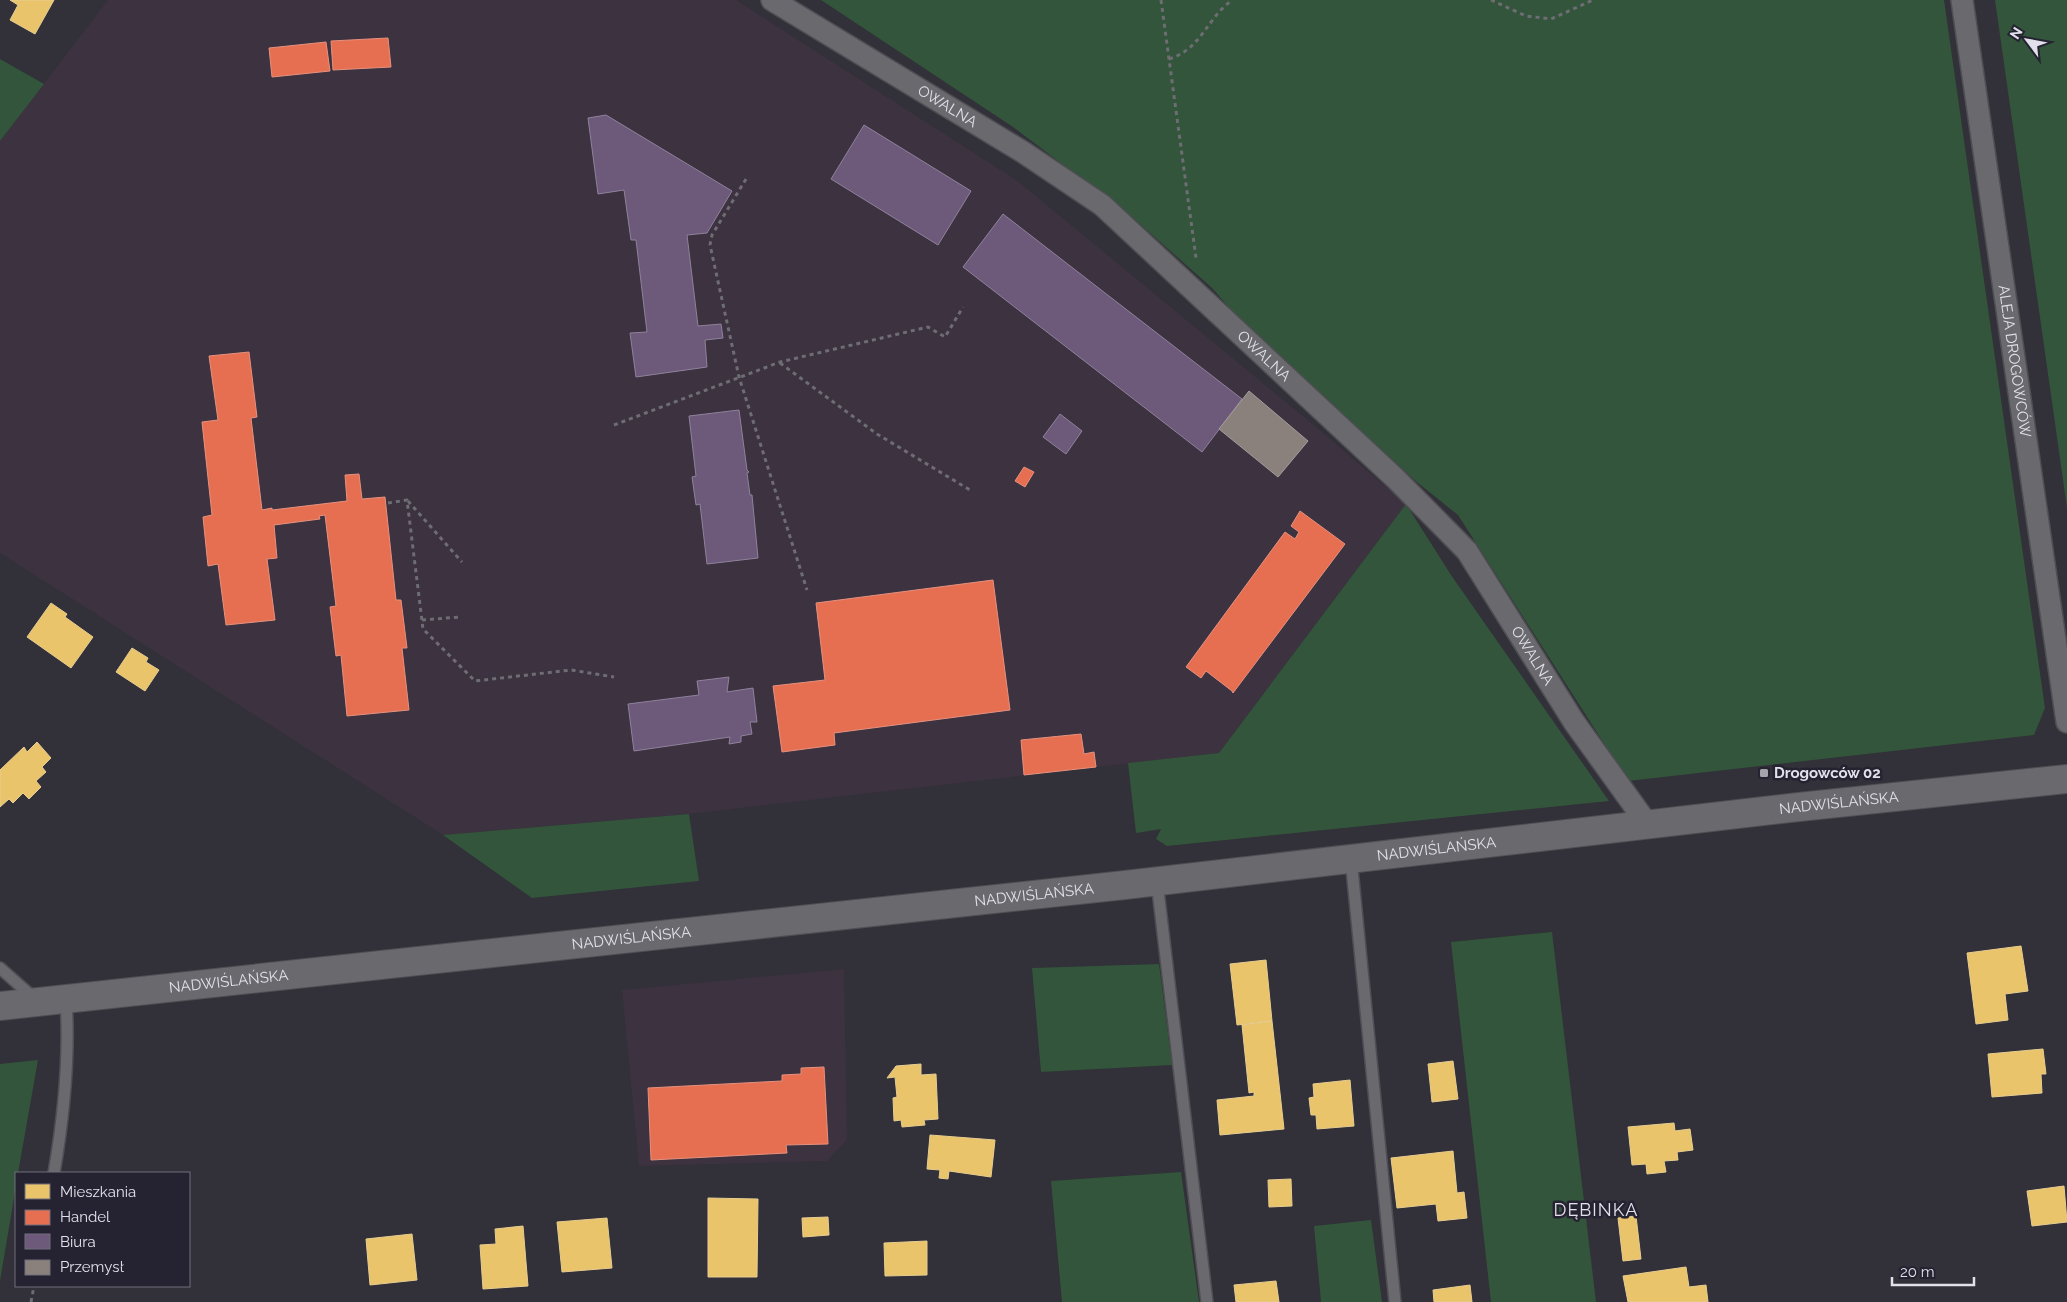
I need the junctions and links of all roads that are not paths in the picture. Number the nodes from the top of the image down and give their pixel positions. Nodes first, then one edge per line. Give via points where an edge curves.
1 (772, 0) edge
2 (1962, 0) edge
3 (2067, 722) edge
4 (2067, 779) edge
5 (1648, 825) junction
6 (1351, 859) junction
7 (1157, 881) junction
8 (0, 968) edge
9 (66, 1000) junction
10 (38, 1002) junction
11 (0, 1006) edge
12 (54, 1172) edge
13 (1207, 1302) edge
14 (1394, 1302) edge

1 - 5 street, OWALNA via 1023,152 1102,205 1396,479 1466,551 1574,722
2 - 3 street, ALEJA DROGOWCÓW
4 - 5 main road, NADWIŚLAŃSKA
5 - 6 main road, NADWIŚLAŃSKA
6 - 7 main road, NADWIŚLAŃSKA
6 - 14 lane
7 - 9 main road, NADWIŚLAŃSKA
7 - 13 lane
8 - 10 lane
9 - 10 main road, NADWIŚLAŃSKA
9 - 12 lane via 66,1090
10 - 11 main road, NADWIŚLAŃSKA

